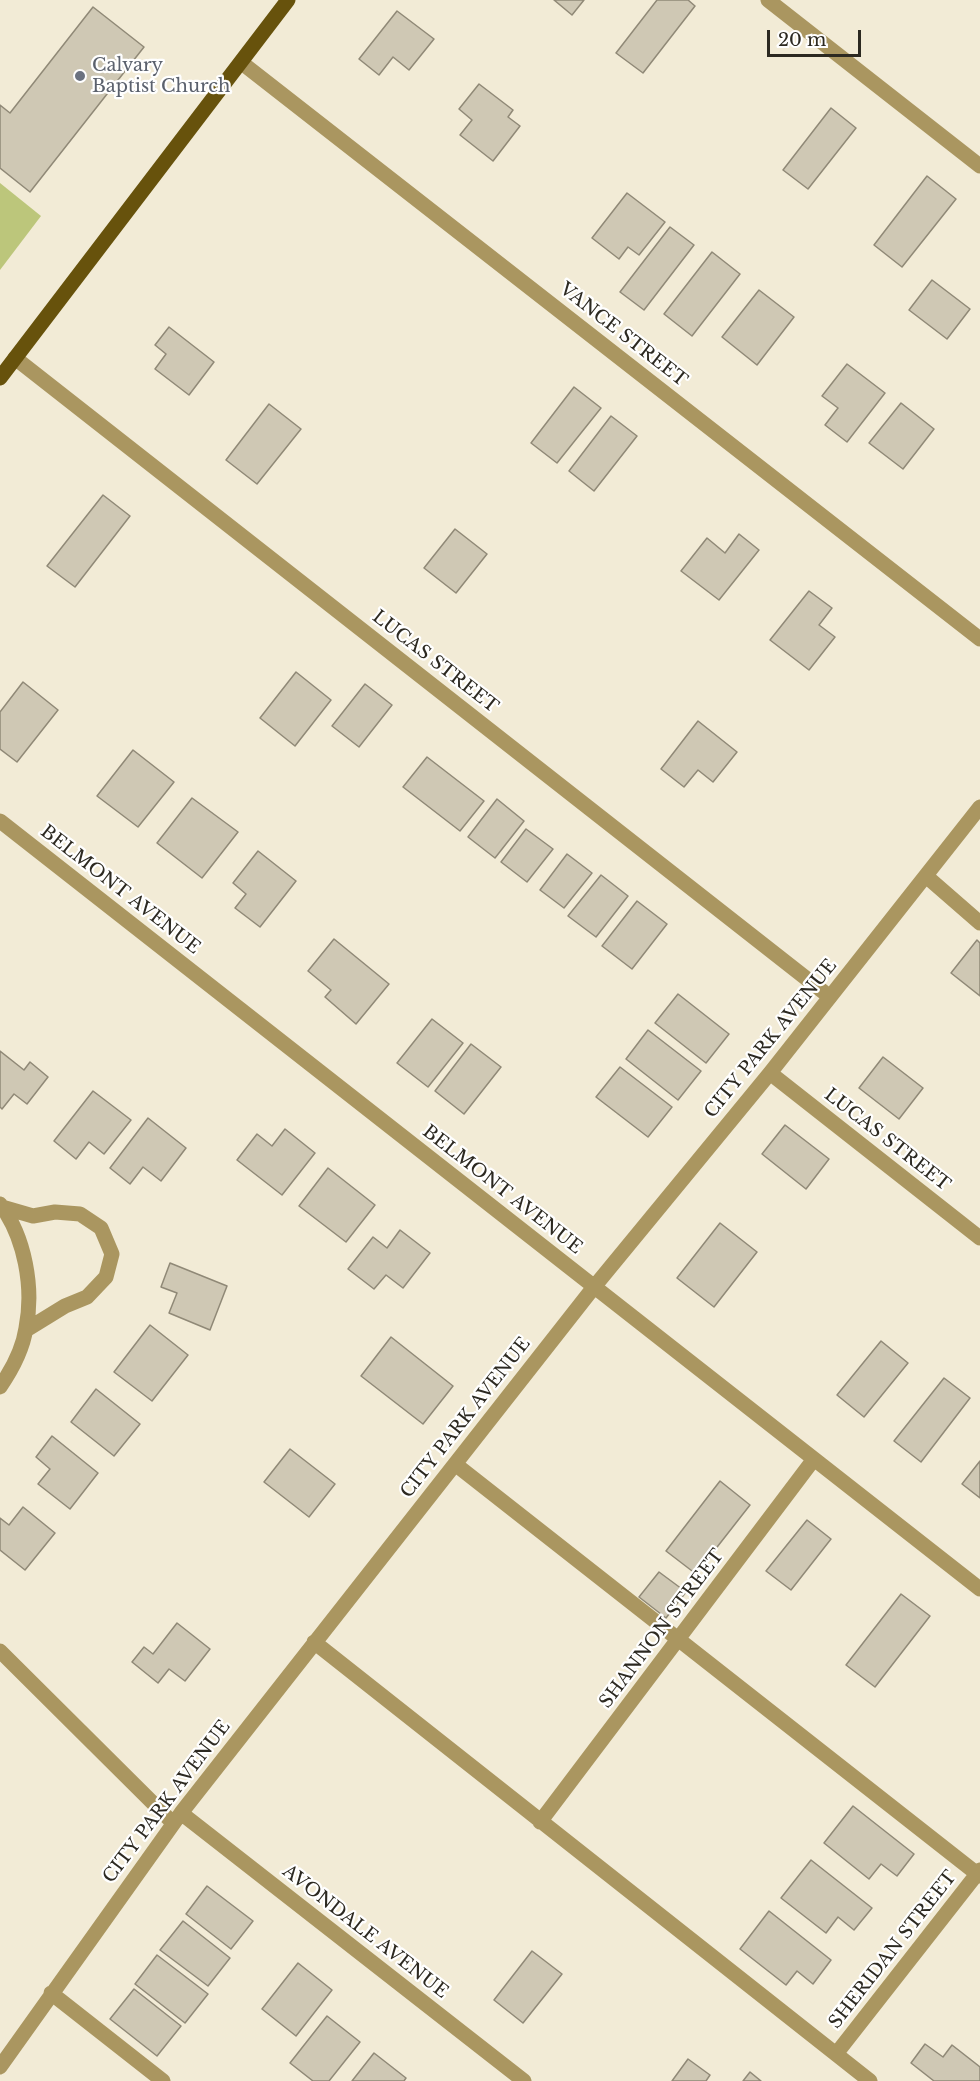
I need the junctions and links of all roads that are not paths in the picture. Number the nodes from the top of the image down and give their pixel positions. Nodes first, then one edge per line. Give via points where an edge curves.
1 (288, 0) edge
2 (768, 0) edge
3 (242, 63) junction
4 (980, 166) edge
5 (15, 358) junction
6 (0, 378) edge
7 (980, 639) edge
8 (980, 807) edge
9 (0, 821) edge
10 (926, 876) junction
11 (980, 923) edge
12 (830, 997) junction
13 (770, 1072) junction
14 (1, 1205) edge
15 (980, 1238) edge
16 (594, 1287) junction
17 (26, 1330) junction
18 (0, 1387) edge
19 (814, 1459) junction
20 (455, 1464) junction
21 (980, 1589) edge
22 (678, 1640) junction
23 (314, 1642) junction
24 (0, 1651) edge
25 (177, 1818) junction
26 (540, 1822) junction
27 (979, 1874) edge
28 (51, 1994) junction
29 (836, 2054) junction
30 (0, 2067) edge
31 (163, 2081) edge
32 (524, 2081) edge
33 (870, 2081) edge

1 - 3 main road
2 - 4 street
3 - 5 main road
3 - 7 street, VANCE STREET
5 - 6 main road
5 - 12 street, LUCAS STREET
8 - 10 street, CITY PARK AVENUE
9 - 16 street, BELMONT AVENUE
10 - 11 street
10 - 12 street, CITY PARK AVENUE
12 - 13 street, CITY PARK AVENUE
13 - 15 street, LUCAS STREET
13 - 16 street, CITY PARK AVENUE
14 - 17 street via 18,1237 26,1270
14 - 17 street via 33,1216 55,1212 80,1214 101,1228 112,1254 106,1277 87,1297 64,1306
16 - 19 street, BELMONT AVENUE
16 - 20 street, CITY PARK AVENUE
17 - 18 street
19 - 21 street, BELMONT AVENUE
19 - 22 street, SHANNON STREET
20 - 22 street
20 - 23 street, CITY PARK AVENUE
22 - 26 street, SHANNON STREET
22 - 27 street
23 - 25 street, CITY PARK AVENUE
23 - 26 street
24 - 25 street, AVONDALE AVENUE
25 - 28 street, CITY PARK AVENUE
25 - 32 street, AVONDALE AVENUE
26 - 29 street
27 - 29 street, SHERIDAN STREET
28 - 30 street, CITY PARK AVENUE
28 - 31 street
29 - 33 street

